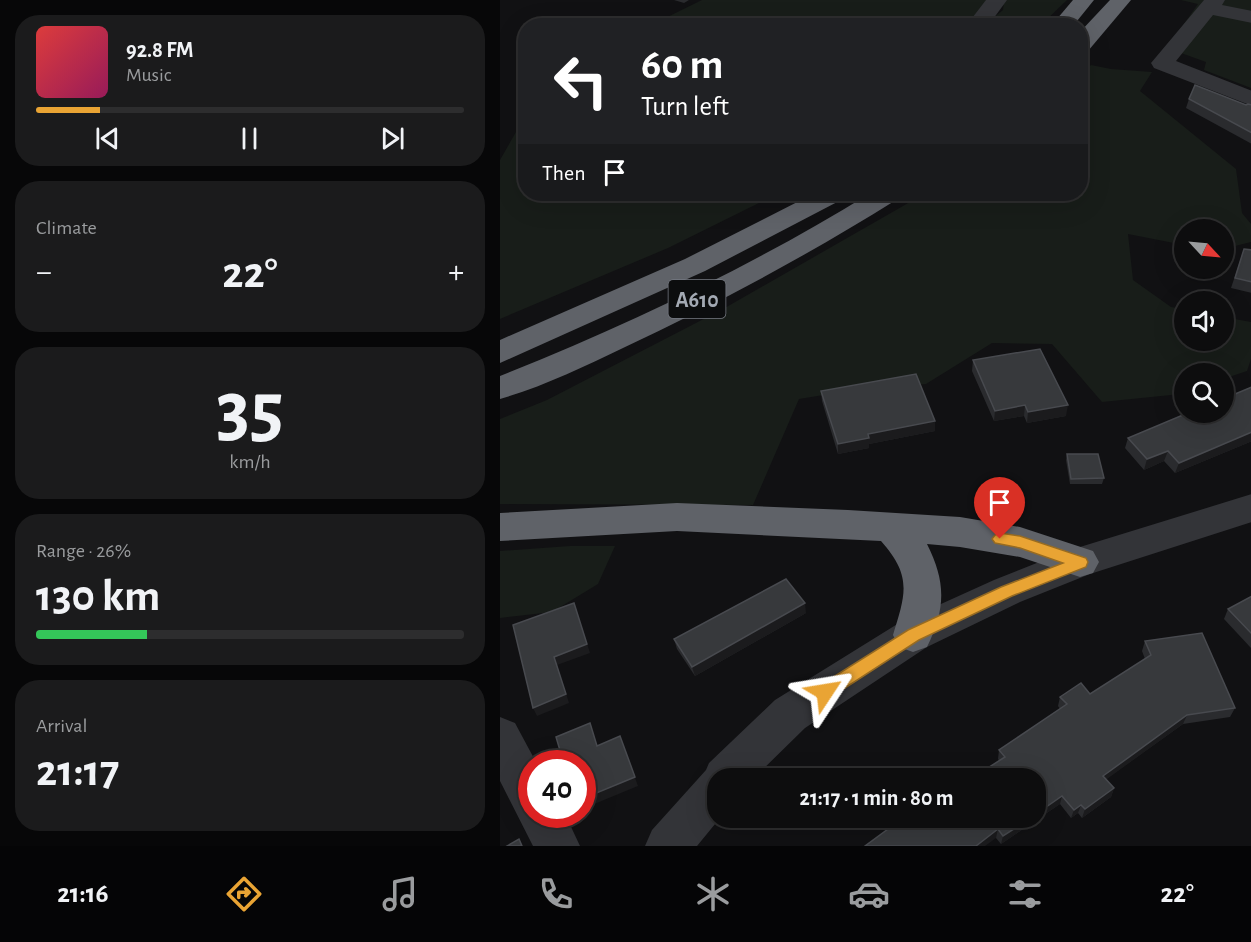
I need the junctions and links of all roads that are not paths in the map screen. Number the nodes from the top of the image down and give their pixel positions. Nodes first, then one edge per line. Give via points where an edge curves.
1 (1084, 0) edge
2 (1121, 0) edge
3 (997, 1) edge
4 (1212, 4) edge
5 (1252, 17) edge
6 (983, 18) edge
7 (1068, 18) edge
8 (1088, 37) edge
9 (1252, 99) edge
10 (818, 201) edge
11 (875, 201) edge
12 (500, 352) edge
13 (500, 388) edge
14 (1248, 501) edge
15 (500, 526) edge
16 (892, 528) junction
17 (1080, 562) junction
18 (913, 635) junction
19 (500, 737) edge
20 (734, 768) edge
21 (517, 786) edge
22 (707, 799) edge
23 (547, 828) edge
24 (673, 839) edge
25 (557, 846) edge

1 - 7 highway
2 - 8 highway
3 - 6 street
4 - 5 street
4 - 9 street via 1162,63
10 - 12 highway, A610 via 695,264
11 - 13 highway, A610 via 737,280
14 - 17 street
15 - 16 highway via 677,518
16 - 17 highway via 1010,540
16 - 18 highway via 921,570 924,599
17 - 18 street
18 - 20 street via 790,714
19 - 21 street
22 - 24 street
23 - 25 street

